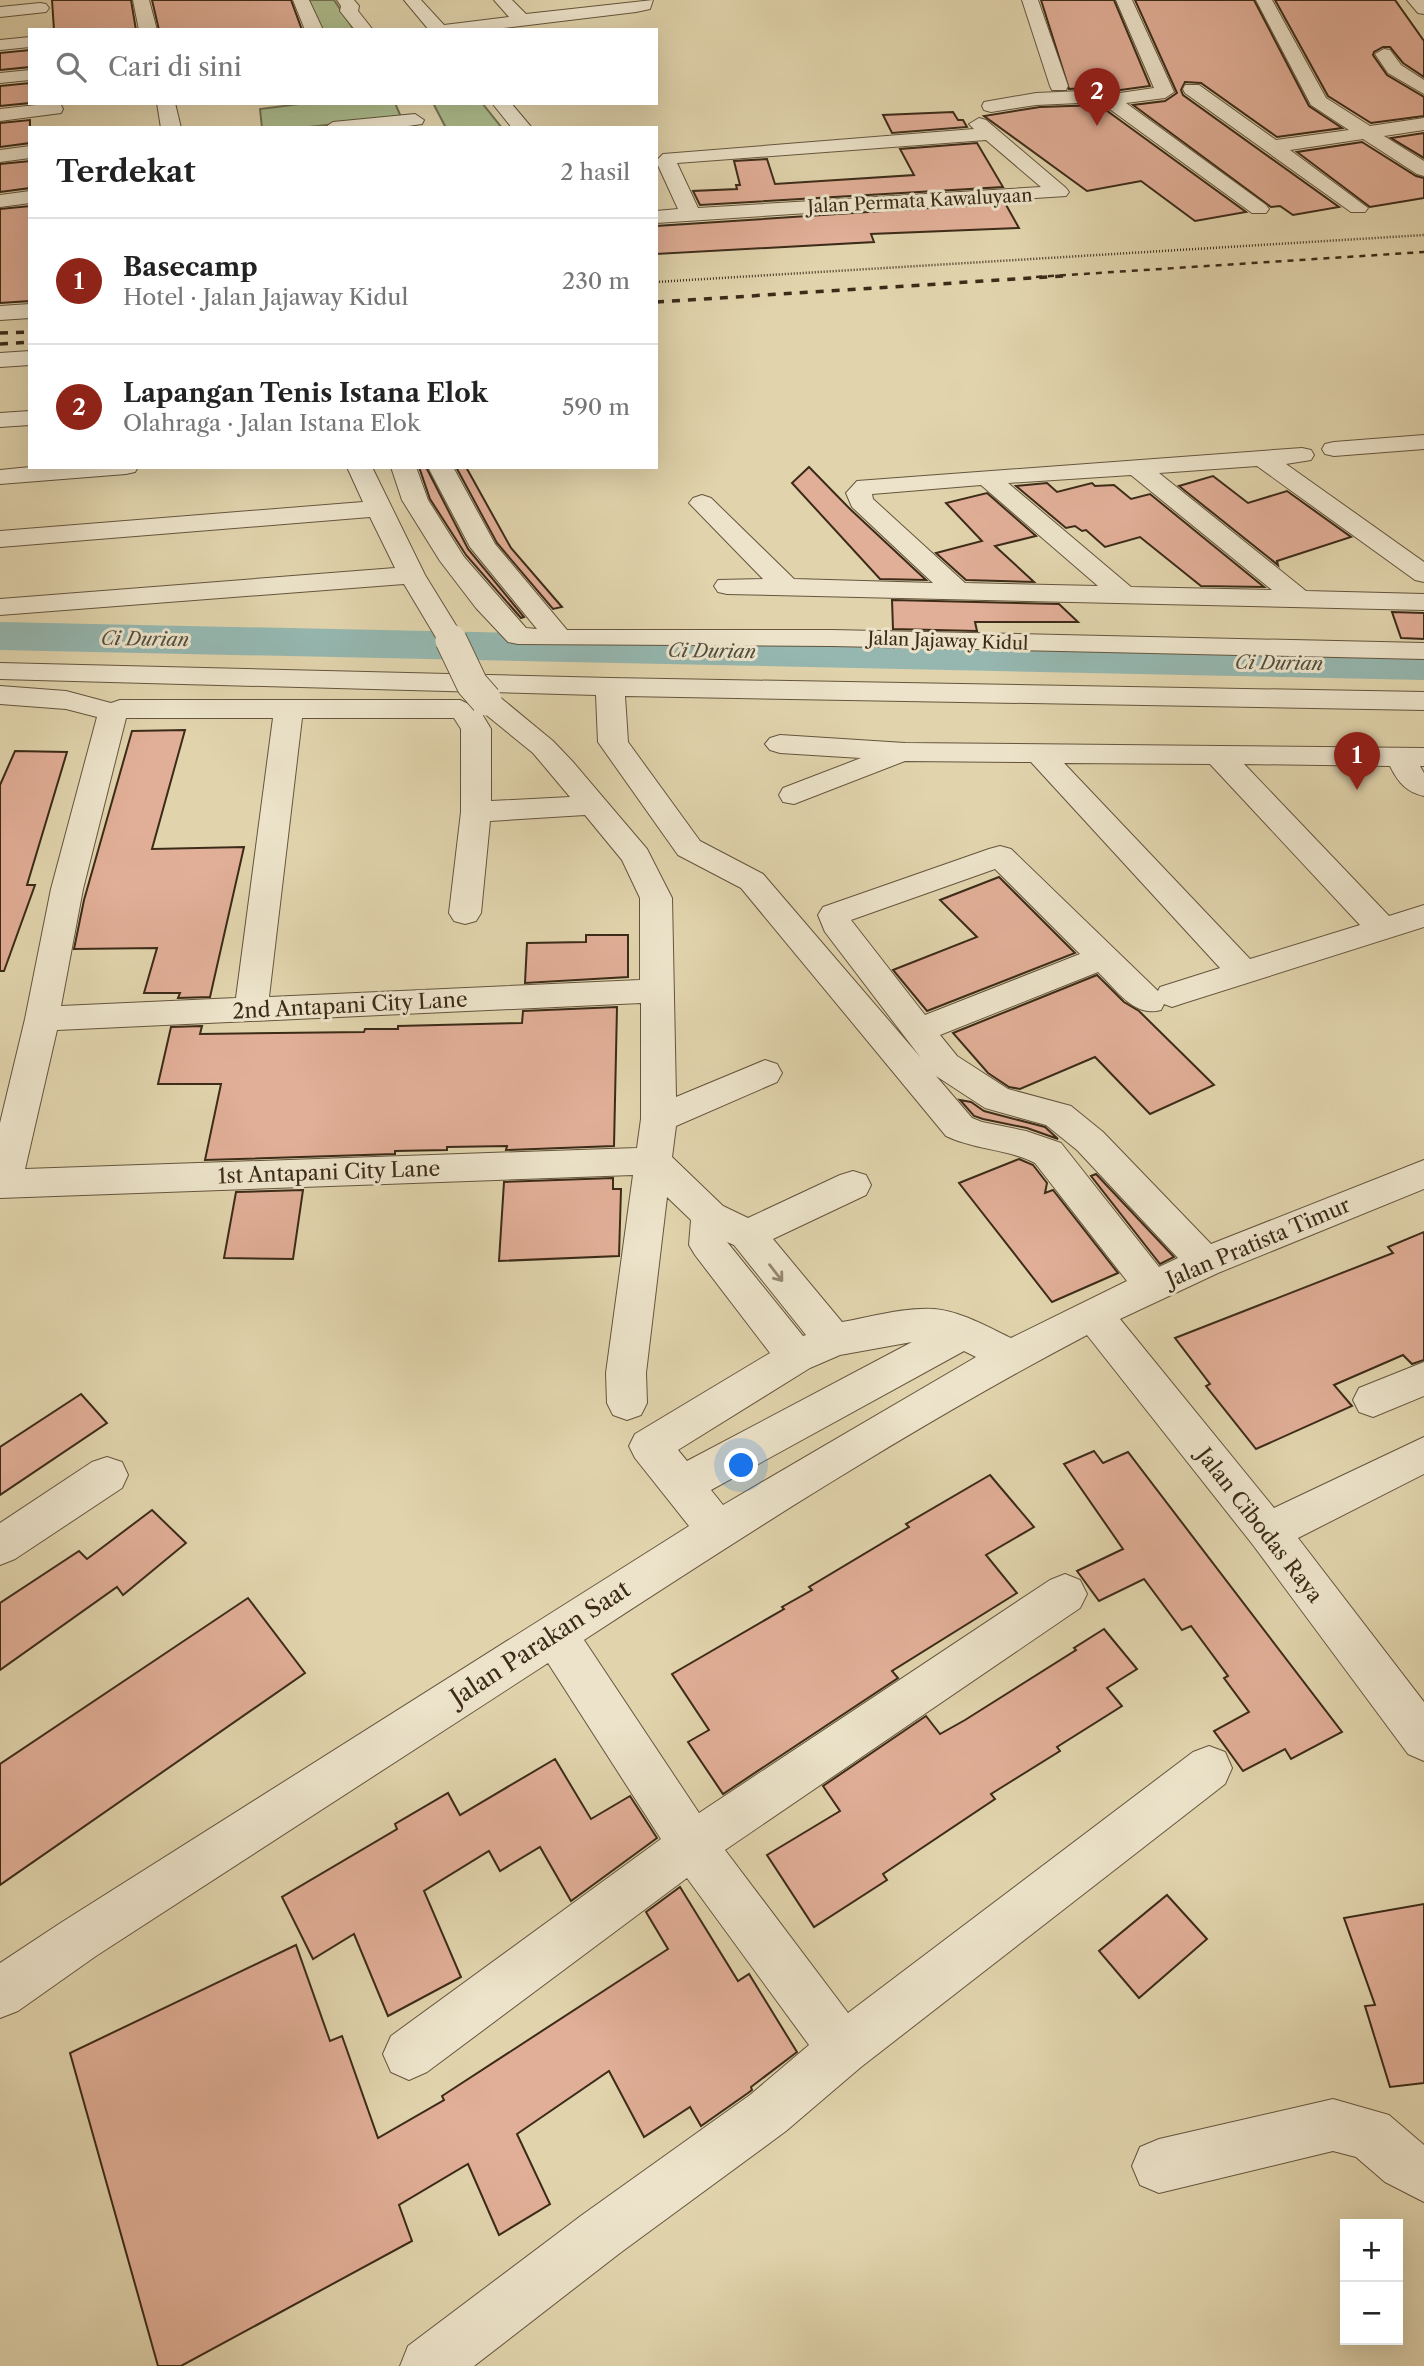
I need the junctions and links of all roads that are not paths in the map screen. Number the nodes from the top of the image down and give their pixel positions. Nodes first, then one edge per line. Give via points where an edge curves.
1 (141, 0) edge
2 (301, 0) edge
3 (412, 0) edge
4 (502, 0) edge
5 (555, 0) edge
6 (645, 0) edge
7 (1030, 0) edge
8 (1124, 0) edge
9 (1264, 0) edge
10 (1415, 0) edge
11 (40, 4) edge
12 (343, 4) edge
13 (469, 8) dead end
14 (1424, 9) edge
15 (0, 12) edge
16 (569, 15) junction
17 (522, 20) junction
18 (485, 24) junction
19 (43, 28) edge
20 (148, 28) edge
21 (313, 28) edge
22 (362, 28) edge
23 (437, 28) edge
24 (458, 28) edge
25 (28, 42) edge
26 (0, 45) edge
27 (1384, 54) dead end
28 (28, 75) edge
29 (0, 78) edge
30 (1059, 86) dead end
31 (1424, 88) edge
32 (1192, 89) dead end
33 (1110, 100) junction
34 (166, 105) edge
35 (503, 105) edge
36 (991, 106) dead end
37 (55, 113) edge
38 (0, 115) edge
39 (414, 117) edge
40 (1424, 124) edge
41 (172, 126) edge
42 (348, 126) edge
43 (521, 126) edge
44 (1368, 133) junction
45 (1272, 147) junction
46 (28, 152) edge
47 (0, 156) edge
48 (1424, 170) edge
49 (28, 197) edge
50 (0, 201) edge
51 (1359, 208) dead end
52 (1259, 209) dead end
53 (691, 215) junction
54 (658, 217) edge
55 (28, 311) edge
56 (0, 313) edge
57 (28, 358) edge
58 (0, 360) edge
59 (28, 418) edge
60 (0, 420) edge
61 (1424, 442) edge
62 (1334, 449) dead end
63 (1302, 455) dead end
64 (1262, 458) junction
65 (1136, 466) junction
66 (101, 469) edge
67 (360, 469) edge
68 (404, 469) edge
69 (441, 469) edge
70 (0, 477) edge
71 (987, 478) junction
72 (702, 503) dead end
73 (381, 508) junction
74 (0, 538) edge
75 (1424, 574) edge
76 (412, 575) junction
77 (727, 586) dead end
78 (787, 587) junction
79 (958, 591) junction
80 (1122, 593) junction
81 (1298, 597) junction
82 (1424, 602) edge
83 (0, 607) edge
84 (559, 638) junction
85 (450, 640) joint
86 (1424, 651) edge
87 (0, 671) edge
88 (610, 687) junction
89 (0, 695) edge
90 (486, 700) joint
91 (1424, 701) edge
92 (289, 709) junction
93 (113, 712) junction
94 (780, 744) dead end
95 (905, 752) junction
96 (1039, 753) junction
97 (1219, 756) junction
98 (1412, 757) edge
99 (1424, 786) edge
100 (794, 795) dead end
101 (590, 805) junction
102 (476, 812) junction
103 (465, 913) dead end
104 (1424, 916) edge
105 (1383, 929) junction
106 (1103, 957) junction
107 (1243, 972) junction
108 (657, 991) junction
109 (251, 1010) junction
110 (42, 1020) junction
111 (919, 1030) junction
112 (765, 1073) dead end
113 (659, 1119) junction
114 (654, 1161) junction
115 (1424, 1174) edge
116 (2, 1184) edge
117 (853, 1185) dead end
118 (710, 1216) junction
119 (747, 1235) junction
120 (1205, 1262) junction
121 (1152, 1286) junction
122 (1093, 1314) junction
123 (962, 1333) junction
124 (833, 1340) junction
125 (1012, 1356) junction
126 (796, 1357) junction
127 (1424, 1378) edge
128 (1373, 1400) dead end
129 (627, 1404) dead end
130 (1424, 1454) edge
131 (107, 1475) dead end
132 (681, 1485) junction
133 (718, 1530) junction
134 (1268, 1532) junction
135 (0, 1546) edge
136 (1065, 1594) dead end
137 (554, 1633) junction
138 (1424, 1738) edge
139 (1209, 1768) dead end
140 (692, 1844) junction
141 (3, 1985) edge
142 (843, 2049) junction
143 (409, 2054) dead end
144 (1159, 2166) dead end
145 (1424, 2175) edge
146 (428, 2366) edge

1 - 20 street
2 - 21 street
3 - 23 street
4 - 17 street
5 - 16 street
6 - 16 street via 636,8
7 - 30 street
8 - 33 street via 1165,92
9 - 44 street via 1318,101
10 - 14 street
11 - 15 street
11 - 19 street
12 - 22 street
13 - 18 street
16 - 17 street
17 - 18 street
18 - 24 street
25 - 26 street
27 - 31 street via 1394,69
28 - 29 street
32 - 45 street
33 - 36 street via 1104,96 1036,99
33 - 52 street
34 - 41 street
35 - 43 street
37 - 38 street
39 - 42 street
40 - 44 street
44 - 45 street
44 - 48 street
45 - 51 street
46 - 47 street
49 - 50 street
53 - 53 street, Jalan Permata Kawaluyaan via 1059,192 985,129 670,158 666,162
53 - 54 street, Jalan Permata Kawaluyaan
55 - 56 street
57 - 58 street
59 - 60 street
61 - 62 street
63 - 64 street
64 - 65 street
64 - 75 street
65 - 71 street
65 - 81 street
66 - 70 street
67 - 73 street
68 - 84 street, Jalan Jajaway Kidul via 428,526 517,636
69 - 84 street via 482,547
71 - 79 street via 866,486 859,493 861,502
71 - 80 street
72 - 78 street
73 - 74 street
73 - 76 street
76 - 83 street
76 - 85 street
77 - 78 street
78 - 79 street
79 - 80 street
80 - 81 street
81 - 82 street
84 - 86 street, Jalan Jajaway Kidul via 832,638
85 - 90 street, bridge via 472,684
87 - 88 street
88 - 91 street
88 - 121 street via 613,742 689,848 752,881 959,1127 975,1135 1028,1143 1048,1153
89 - 93 street via 66,700
90 - 101 street via 542,747
92 - 93 street
92 - 102 street via 460,709 476,729
92 - 109 street
93 - 110 street via 67,889
94 - 95 street
95 - 96 street
95 - 100 street
96 - 97 street
96 - 107 street
97 - 98 street
97 - 105 street
98 - 99 street via 1411,778
101 - 102 street
101 - 108 street via 636,856 656,898
102 - 103 street
104 - 105 street
105 - 107 street
106 - 107 street via 1160,999
106 - 111 street
106 - 111 street via 1000,856 834,915 836,924
108 - 109 street, 2nd Antapani City Lane
108 - 113 street
109 - 110 street, 2nd Antapani City Lane
110 - 116 street
111 - 120 street via 945,1065 997,1098 1058,1115 1090,1141
112 - 113 street
113 - 114 street
114 - 116 street, 1st Antapani City Lane
114 - 118 street
114 - 129 street via 626,1373
115 - 120 street, Jalan Pratista Timur
117 - 119 street
118 - 119 street
118 - 126 street via 709,1245
119 -> 124 street
120 - 121 street, Jalan Pratista Timur
121 - 122 street, Jalan Pratista Timur
122 - 125 street, Jalan Parakan Saat
122 - 134 street, Jalan Cibodas Raya
123 - 124 street via 936,1325 908,1326
123 - 125 street
123 - 132 street
124 - 126 street
125 - 133 street, Jalan Parakan Saat
126 - 132 street via 650,1446
127 - 128 street
130 - 134 street
131 - 135 street
132 - 133 street
133 - 137 street, Jalan Parakan Saat
134 - 138 street, Jalan Cibodas Raya
136 - 140 street
137 - 140 street
137 - 141 street, Jalan Parakan Saat
139 - 142 street
140 - 142 street
140 - 143 street
142 - 146 street via 768,2113
144 - 145 street via 1333,2125 1370,2134

